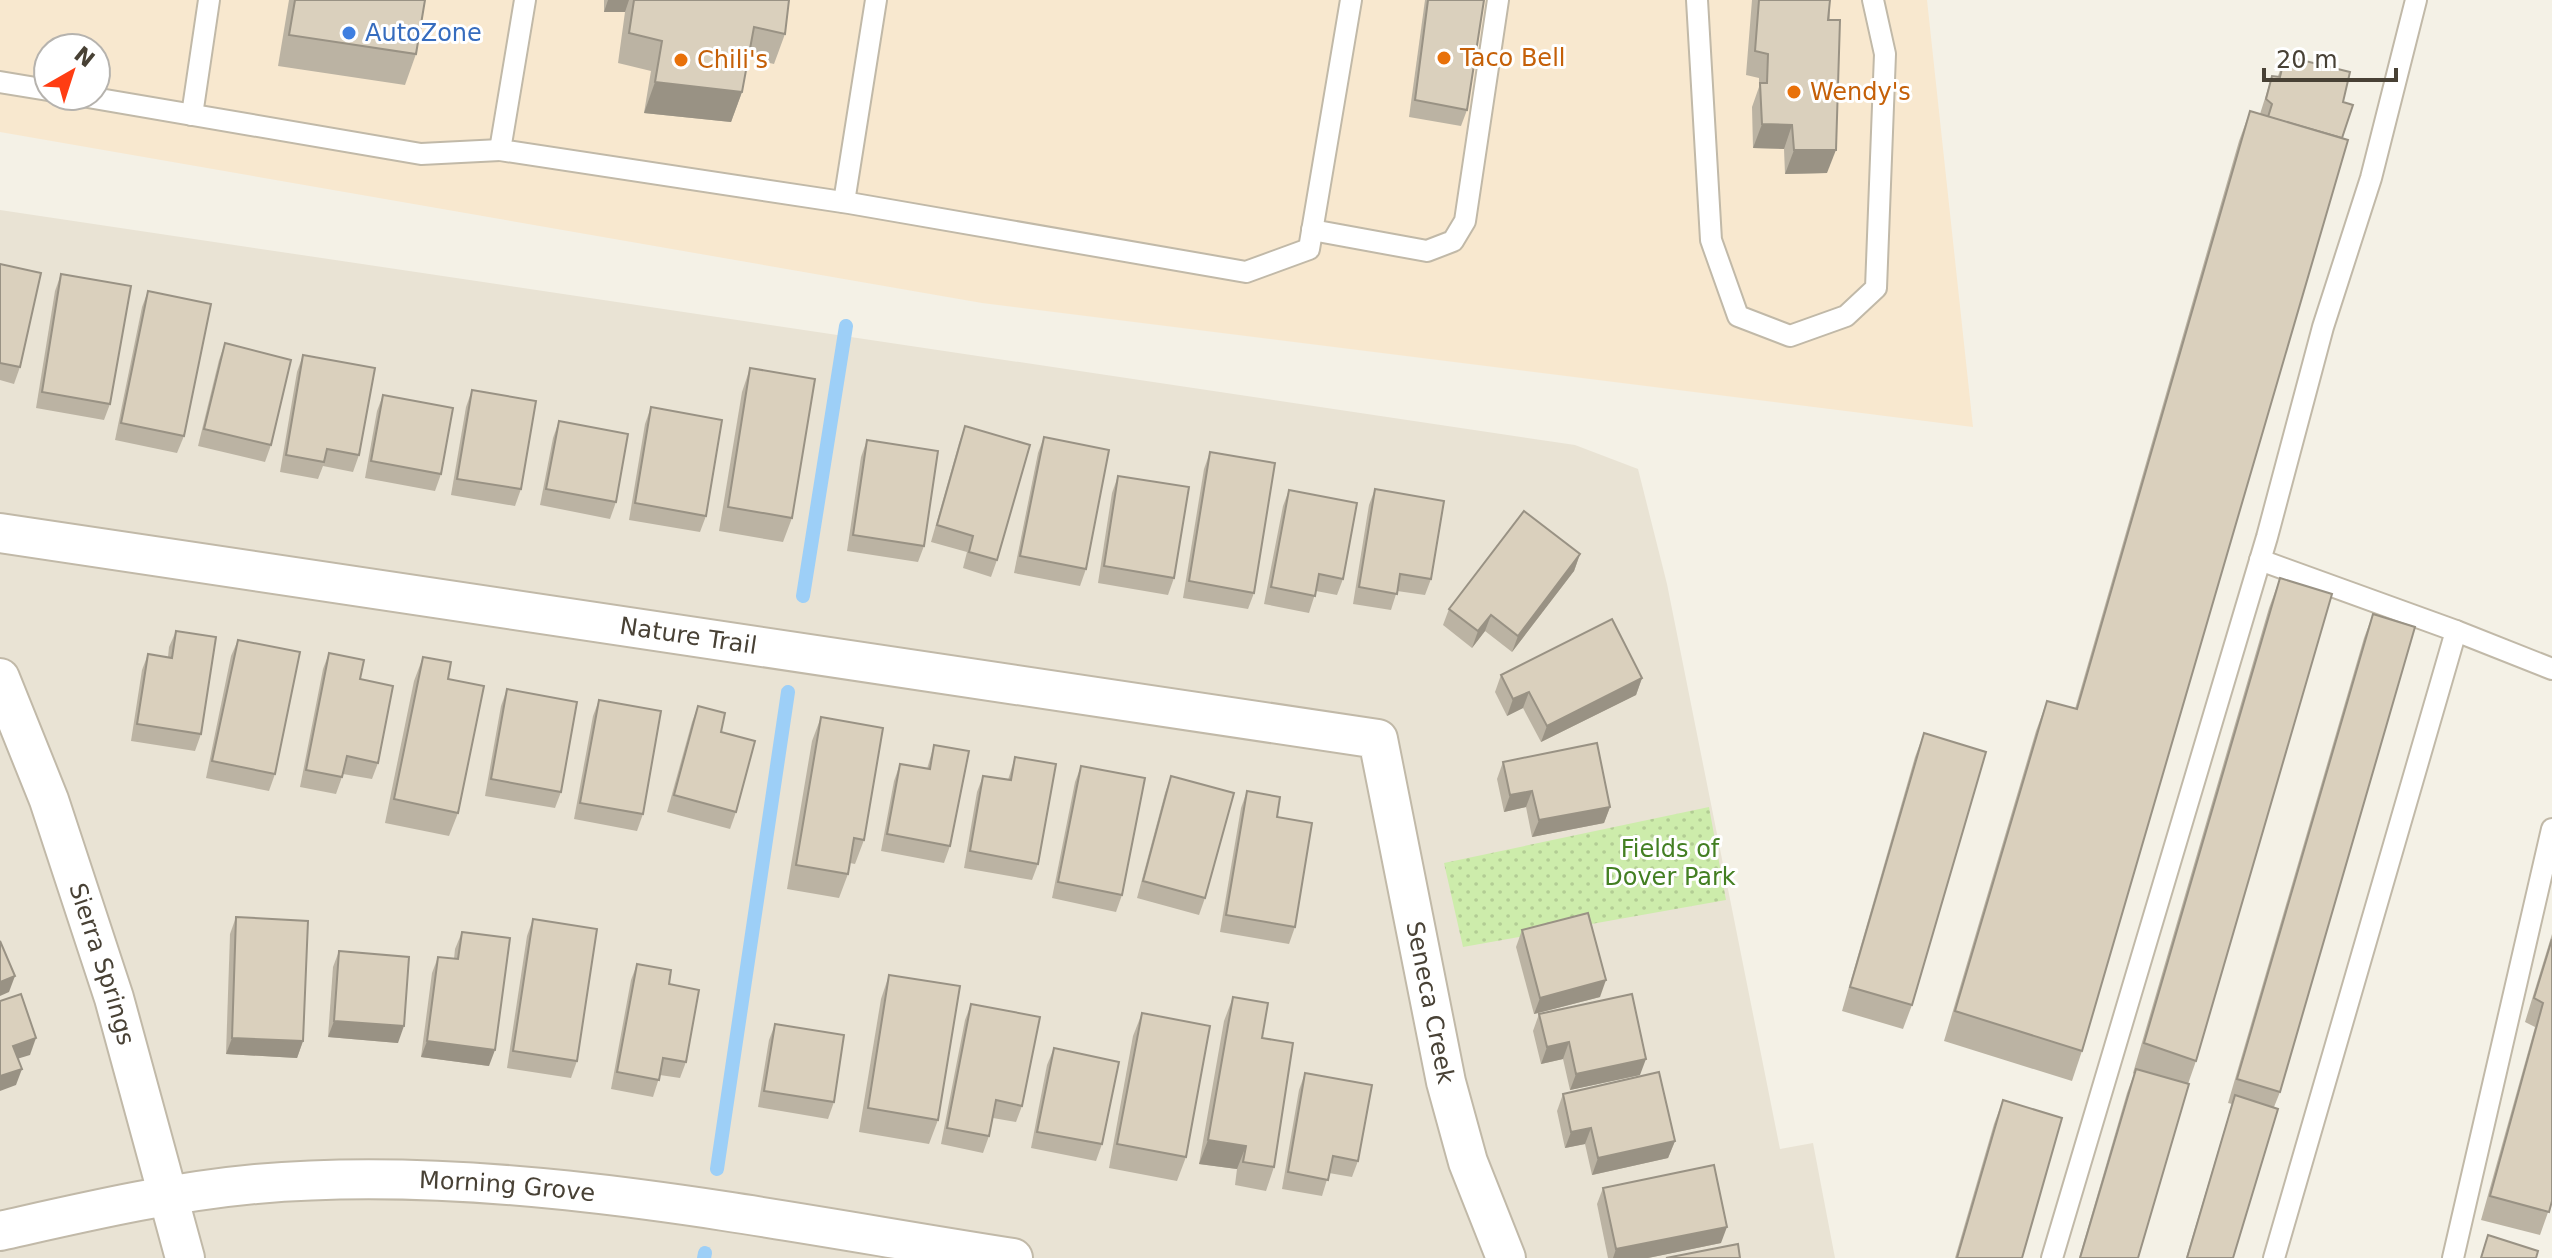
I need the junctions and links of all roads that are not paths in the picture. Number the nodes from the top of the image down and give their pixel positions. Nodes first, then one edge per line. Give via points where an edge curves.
1 (209, 0) edge
2 (525, 0) edge
3 (876, 0) edge
4 (1351, 0) edge
5 (1498, 0) edge
6 (1697, 0) edge
7 (1873, 0) edge
8 (2416, 0) edge
9 (0, 82) edge
10 (32, 87) edge
11 (112, 101) edge
12 (192, 115) junction
13 (500, 150) junction
14 (844, 202) junction
15 (1312, 230) junction
16 (0, 533) edge
17 (2260, 560) junction
18 (2456, 631) junction
19 (2552, 669) edge
20 (0, 678) edge
21 (1378, 739) joint
22 (2552, 829) edge
23 (166, 1194) junction
24 (0, 1231) edge
25 (185, 1258) edge
26 (1013, 1258) edge
27 (1506, 1258) edge
28 (2052, 1258) edge
29 (2274, 1258) edge
30 (2453, 1258) edge

1 - 12 lane
2 - 13 lane
3 - 14 lane
4 - 15 lane
5 - 15 lane via 1465,221 1453,241 1427,251
6 - 7 lane via 1711,240 1738,316 1790,336 1846,316 1876,288 1885,54
8 - 17 lane via 2371,178 2323,327
9 - 10 lane
11 - 12 lane
12 - 13 lane via 421,154
13 - 14 lane
14 - 15 lane via 1246,272 1309,249
16 - 21 street, Nature Trail
17 - 18 lane
17 - 28 lane
18 - 19 lane
18 - 29 lane
20 - 23 street, Sierra Springs via 49,800 114,998
21 - 27 street, Seneca Creek via 1446,1082 1468,1162
22 - 30 lane
23 - 24 street, Morning Grove
23 - 25 street, Sierra Springs
23 - 26 street, Morning Grove via 340,1180 519,1186

